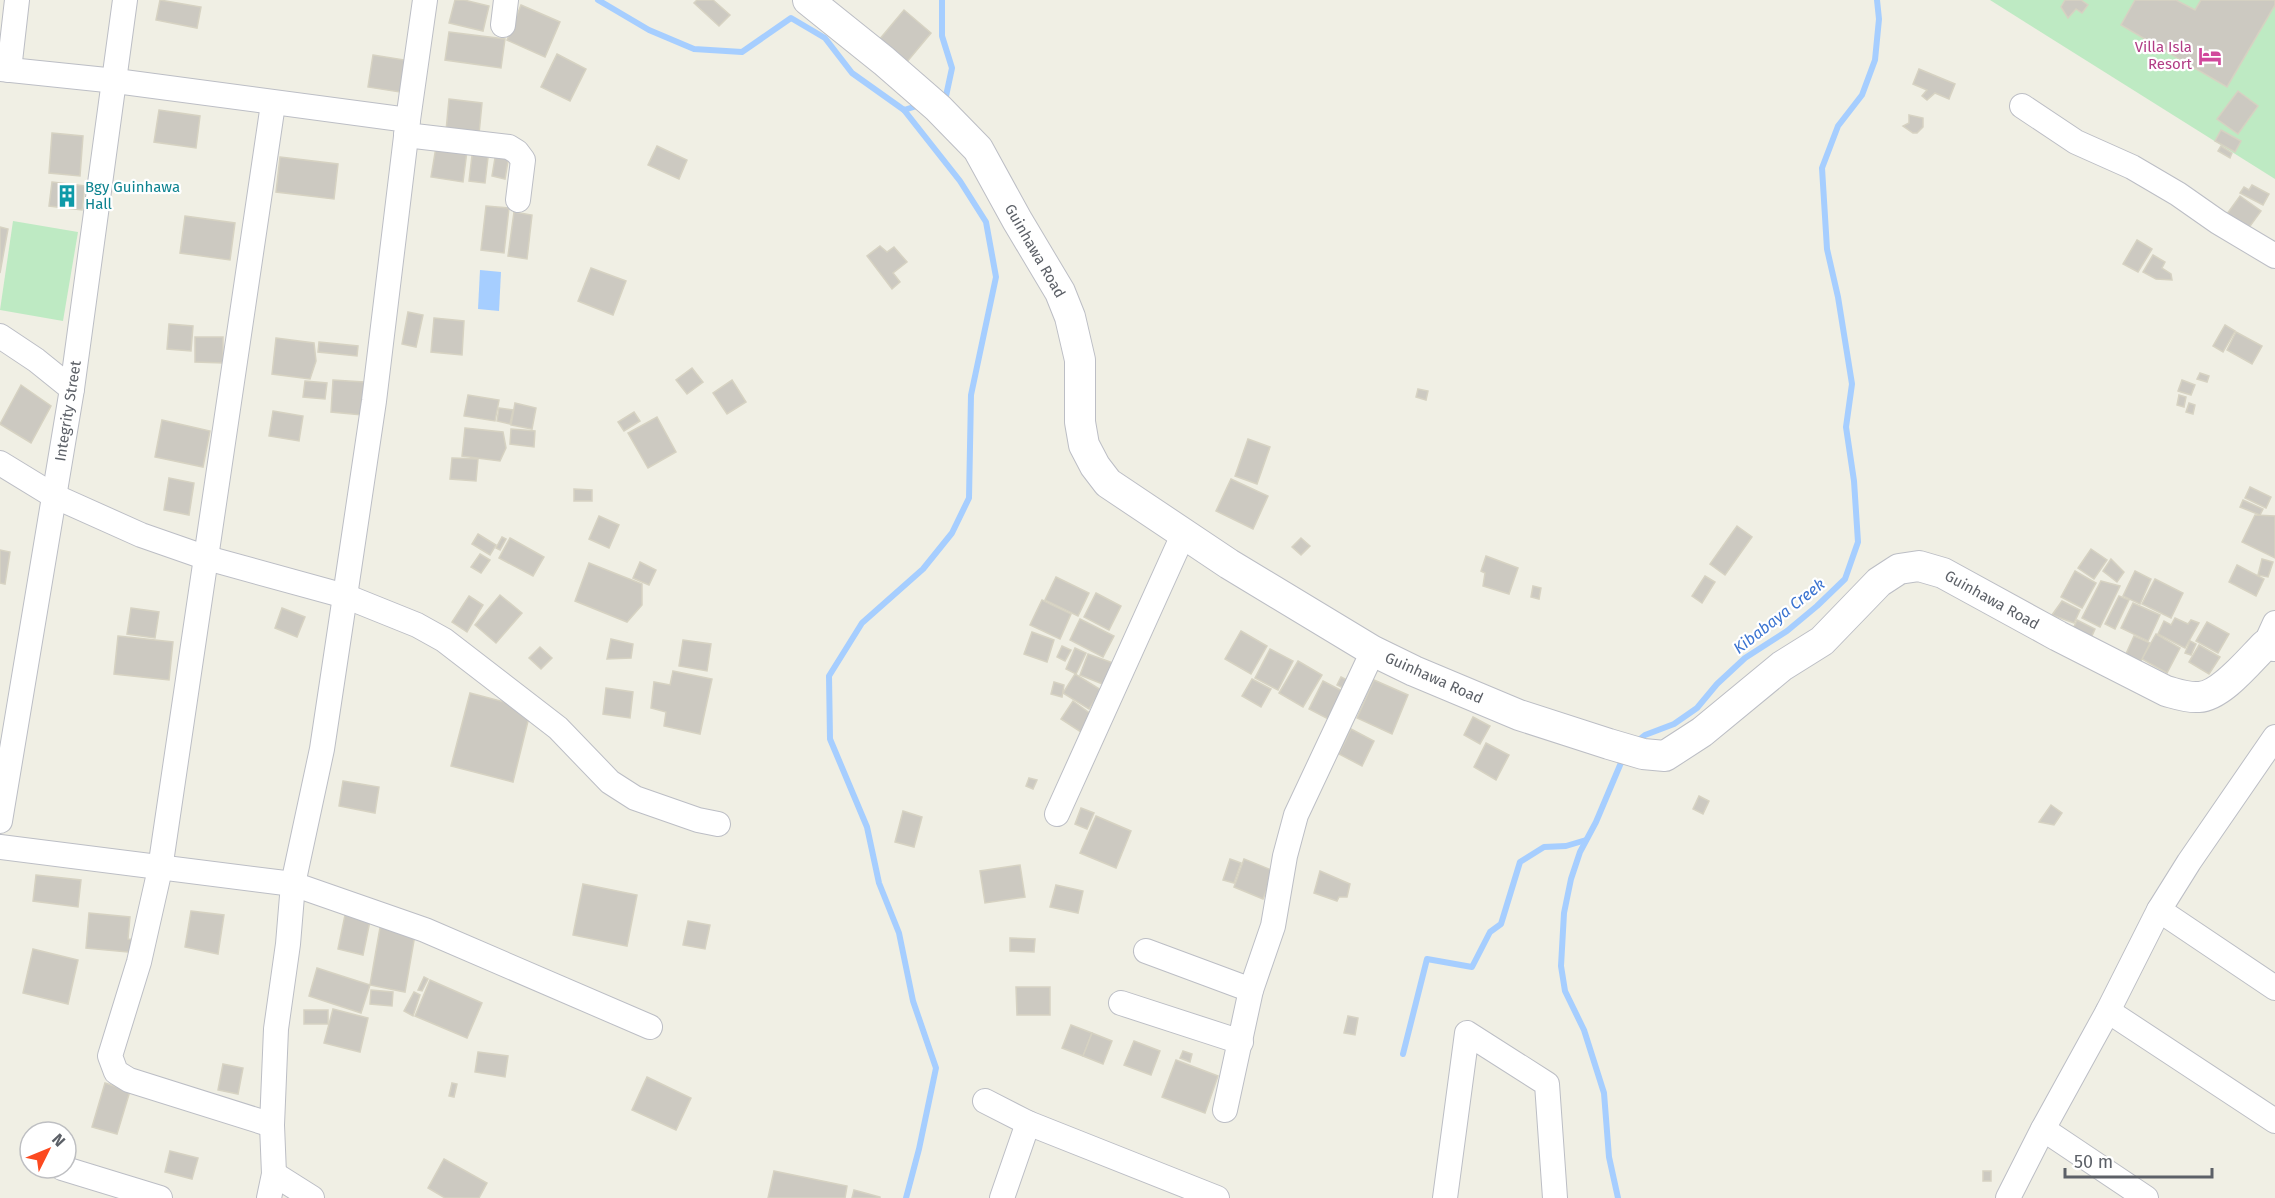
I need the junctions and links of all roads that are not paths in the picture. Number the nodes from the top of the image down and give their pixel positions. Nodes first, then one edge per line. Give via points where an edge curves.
1 (17, 0) edge
2 (125, 0) edge
3 (425, 0) edge
4 (506, 0) edge
5 (808, 0) edge
6 (503, 25) dead end
7 (4, 70) edge
8 (116, 81) junction
9 (273, 104) junction
10 (2022, 106) dead end
11 (407, 128) junction
12 (518, 200) dead end
13 (2275, 256) edge
14 (0, 336) edge
15 (72, 389) junction
16 (0, 463) edge
17 (54, 496) junction
18 (1183, 535) junction
19 (207, 558) junction
20 (345, 596) junction
21 (2272, 638) edge
22 (1373, 651) junction
23 (2275, 737) edge
24 (1057, 814) dead end
25 (0, 821) edge
26 (718, 824) dead end
27 (0, 847) edge
28 (160, 868) junction
29 (292, 884) junction
30 (2158, 910) junction
31 (1146, 951) dead end
32 (2275, 988) edge
33 (1251, 990) junction
34 (1121, 1004) dead end
35 (2108, 1011) junction
36 (650, 1028) dead end
37 (1241, 1042) junction
38 (985, 1101) dead end
39 (1225, 1110) dead end
40 (2275, 1121) edge
41 (1028, 1123) junction
42 (272, 1125) junction
43 (2043, 1129) junction
44 (78, 1173) edge
45 (274, 1174) junction
46 (160, 1198) edge
47 (269, 1198) edge
48 (312, 1198) edge
49 (1002, 1198) edge
50 (1217, 1198) edge
51 (1445, 1198) edge
52 (1555, 1198) edge
53 (2008, 1198) edge
54 (2146, 1198) edge

1 - 7 street
2 - 8 street, Integrity Street
3 - 11 street
4 - 6 street
5 - 18 street, Guinhawa Road via 938,108 978,149 1071,317 1080,360 1080,422 1084,445 1095,466 1108,483
7 - 8 street
8 - 9 street
8 - 15 street, Integrity Street
9 - 11 street
9 - 19 street
10 - 13 street via 2076,142 2132,167 2178,194
11 - 12 street via 517,152 523,160
11 - 20 street via 374,401
14 - 15 street
15 - 17 street, Integrity Street
16 - 17 street
17 - 19 street via 141,535
17 - 25 street, Integrity Street
18 - 22 street, Guinhawa Road
18 - 24 street
19 - 20 street
19 - 28 street
20 - 26 street via 444,640 558,728 610,782 635,798
20 - 29 street via 322,749
21 - 22 street, Guinhawa Road via 2214,693 2184,697 2058,636 1943,573 1919,566 1899,569 1879,582 1822,641 1782,666 1665,756 1643,754 1519,715
22 - 33 street via 1296,815 1273,926
23 - 30 street
27 - 28 street
28 - 29 street
28 - 42 street via 139,962 110,1056 116,1072 129,1080
29 - 36 street via 425,930
29 - 42 street via 276,1029
30 - 32 street
30 - 35 street
31 - 33 street
33 - 37 street
34 - 37 street
35 - 40 street
35 - 43 street
37 - 39 street
38 - 41 street
41 - 49 street
41 - 50 street
42 - 45 street
43 - 53 street
43 - 54 street
44 - 46 street
45 - 47 street
45 - 48 street
51 - 52 street via 1467,1033 1548,1084

